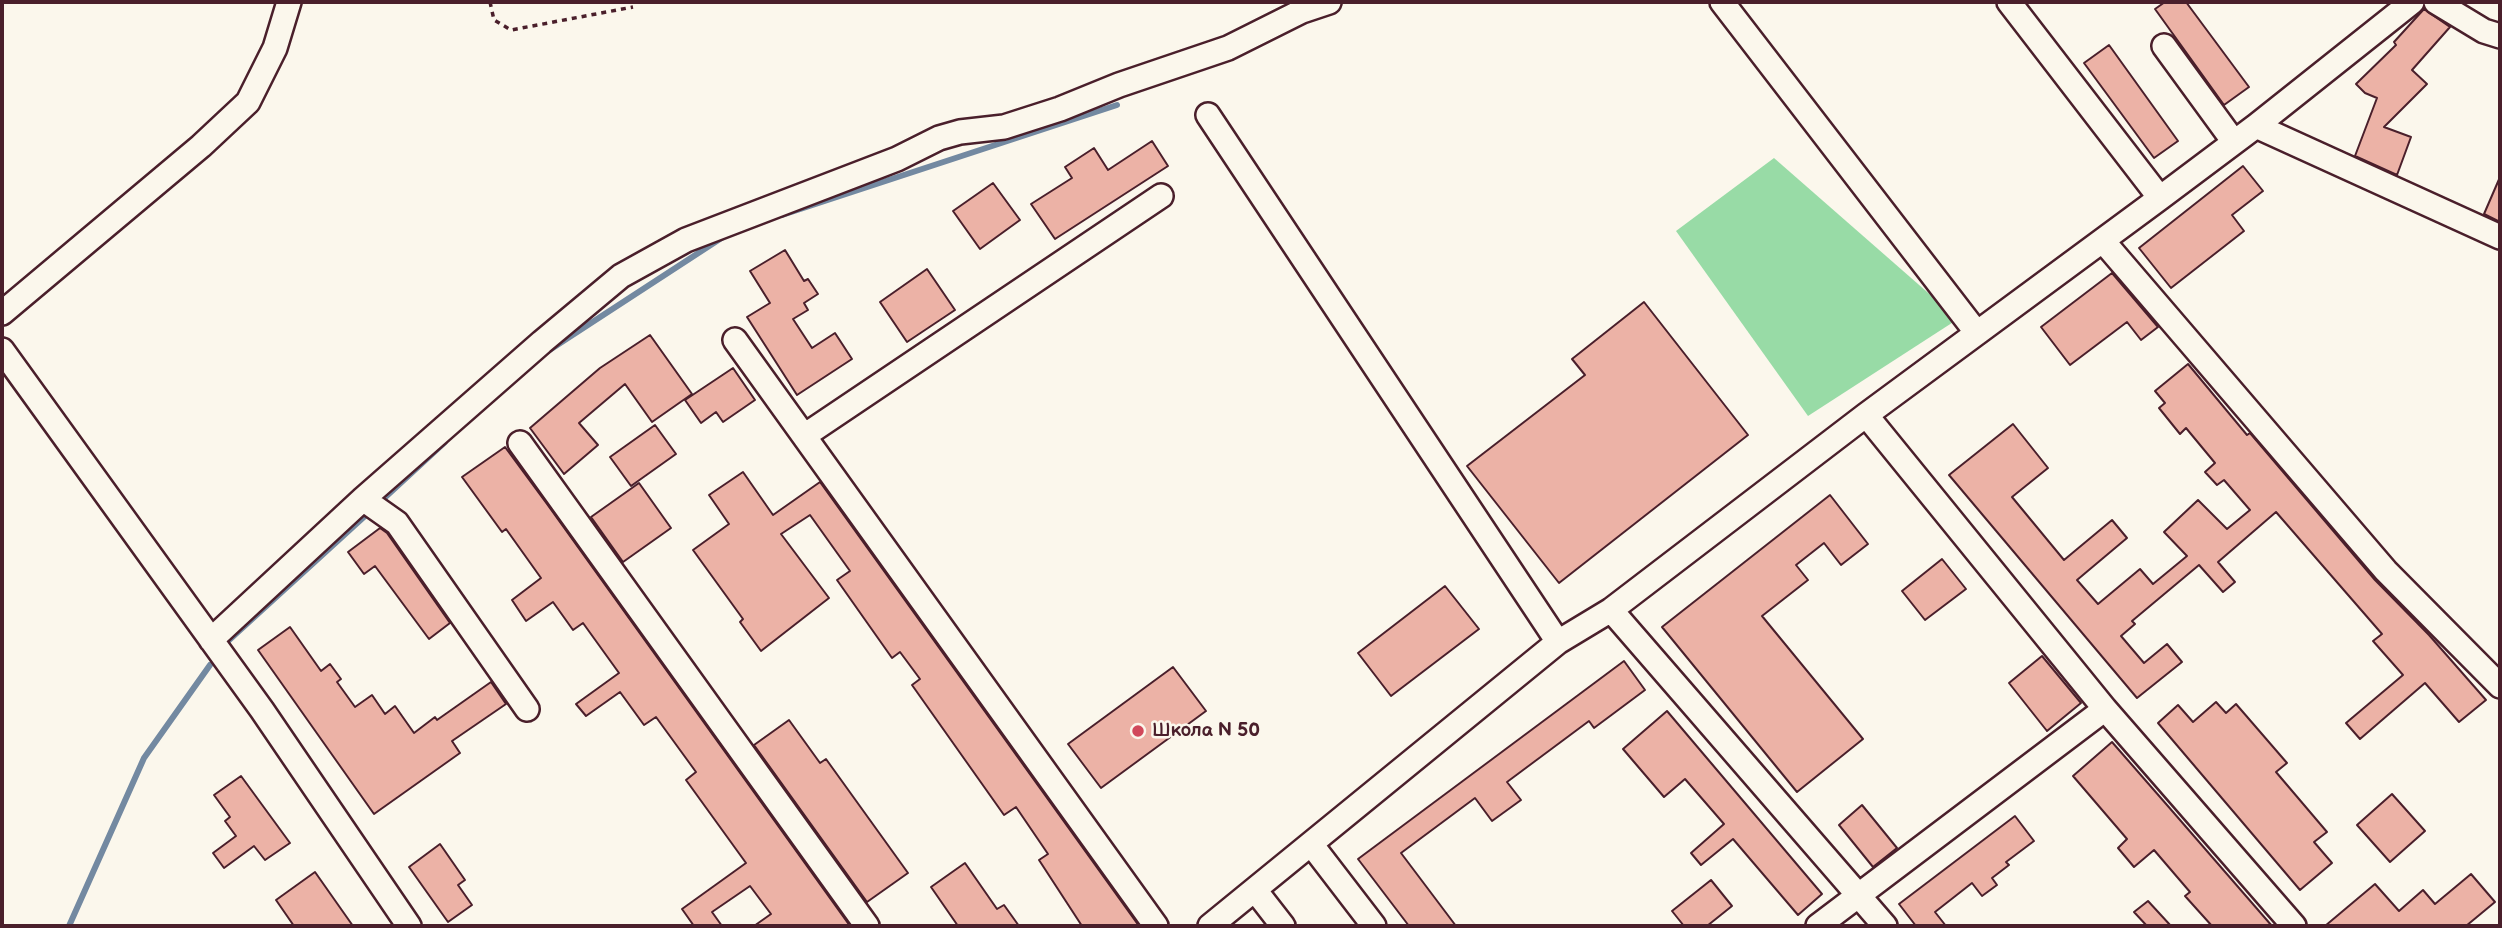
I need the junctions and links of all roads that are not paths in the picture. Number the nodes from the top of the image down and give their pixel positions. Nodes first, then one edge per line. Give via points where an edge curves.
1 (289, 2) edge
2 (1329, 2) edge
3 (1722, 2) edge
4 (2009, 2) edge
5 (2412, 2) edge
6 (2436, 2) edge
7 (2500, 36) edge
8 (2164, 46) dead end
9 (1208, 115) dead end
10 (2256, 126) junction
11 (2234, 142) junction
12 (1161, 196) dead end
13 (2160, 198) junction
14 (2500, 237) edge
15 (2103, 242) junction
16 (2, 313) edge
17 (1977, 333) junction
18 (735, 340) dead end
19 (2, 350) edge
20 (1867, 415) junction
21 (804, 436) junction
22 (520, 443) dead end
23 (363, 499) junction
24 (1611, 610) junction
25 (211, 640) junction
26 (1558, 642) junction
27 (2500, 686) edge
28 (527, 709) dead end
29 (2105, 709) junction
30 (1311, 844) junction
31 (1255, 890) junction
32 (1859, 896) junction
33 (409, 926) edge
34 (867, 926) edge
35 (1156, 926) edge
36 (1210, 926) edge
37 (1283, 926) edge
38 (1374, 926) edge
39 (1818, 926) edge
40 (1885, 926) edge
41 (2294, 926) edge

1 - 16 street via 275,48 248,102
2 - 23 street via 1227,48 1004,127 939,138 897,159 686,240 606,287
3 - 17 street
4 - 13 street
5 - 10 street
6 - 7 street
8 - 11 street
9 - 26 street
10 - 11 street
10 - 14 street
11 - 13 street
12 - 21 street
13 - 15 street
15 - 17 street
15 - 27 street via 2386,571
17 - 20 street
18 - 21 street
19 - 25 street
20 - 24 street
20 - 29 street
21 - 35 street
22 - 34 street
23 - 25 street
23 - 28 street via 397,523
24 - 26 street
24 - 32 street
25 - 33 street
26 - 30 street
29 - 32 street
29 - 41 street
30 - 31 street
30 - 38 street
31 - 36 street
31 - 37 street
32 - 39 street
32 - 40 street

